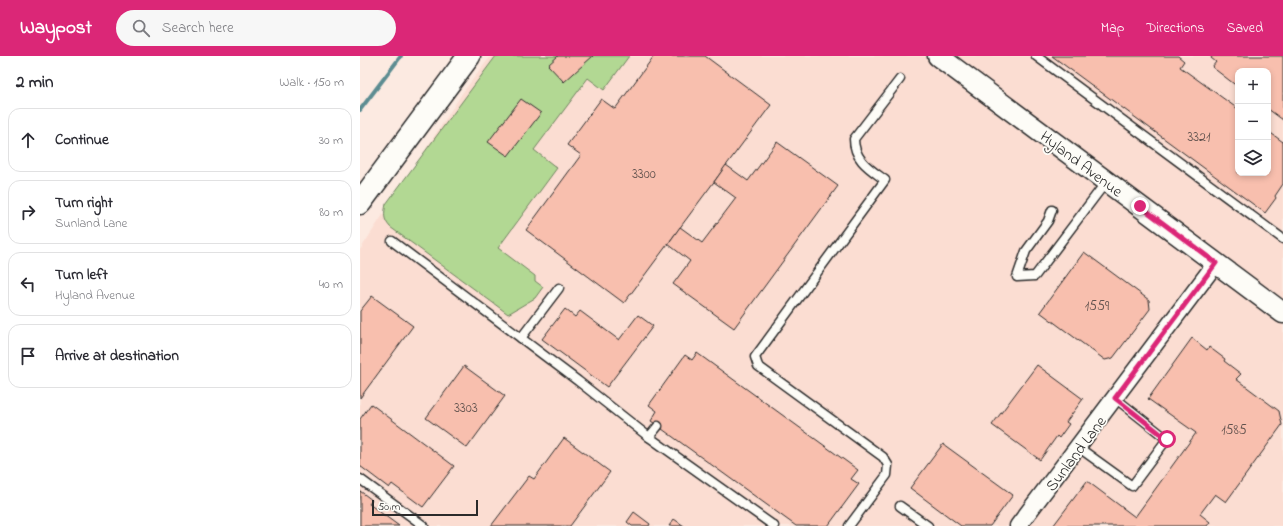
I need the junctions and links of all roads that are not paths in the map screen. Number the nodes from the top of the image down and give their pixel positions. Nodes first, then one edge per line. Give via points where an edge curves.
1 (469, 56) edge
2 (938, 56) edge
3 (1036, 56) edge
4 (900, 79) dead end
5 (1106, 181) junction
6 (360, 203) edge
7 (1052, 210) dead end
8 (1283, 239) edge
9 (392, 241) dead end
10 (1216, 263) junction
11 (559, 288) dead end
12 (1283, 313) edge
13 (521, 338) junction
14 (1115, 398) junction
15 (658, 426) dead end
16 (649, 437) junction
17 (1078, 447) junction
18 (360, 479) edge
19 (900, 506) dead end
20 (424, 526) edge
21 (774, 526) edge
22 (849, 526) edge
23 (928, 526) edge
24 (1018, 526) edge

1 - 6 main road
2 - 5 street, Hyland Avenue
3 - 8 lane
4 - 22 lane via 854,139 854,148 862,163 885,180 756,357 758,366 883,457 888,465 887,475
5 - 7 lane via 1035,276 1017,277 1026,251 1048,221
5 - 10 street, Hyland Avenue
9 - 13 lane
10 - 12 street, Hyland Avenue
10 - 14 street, Sunland Lane
11 - 13 lane
13 - 16 lane
14 - 17 street, Sunland Lane
14 - 17 lane via 1167,439 1145,469 1132,486
15 - 16 lane
16 - 21 lane
17 - 24 street, Sunland Lane
18 - 20 lane
19 - 23 lane

